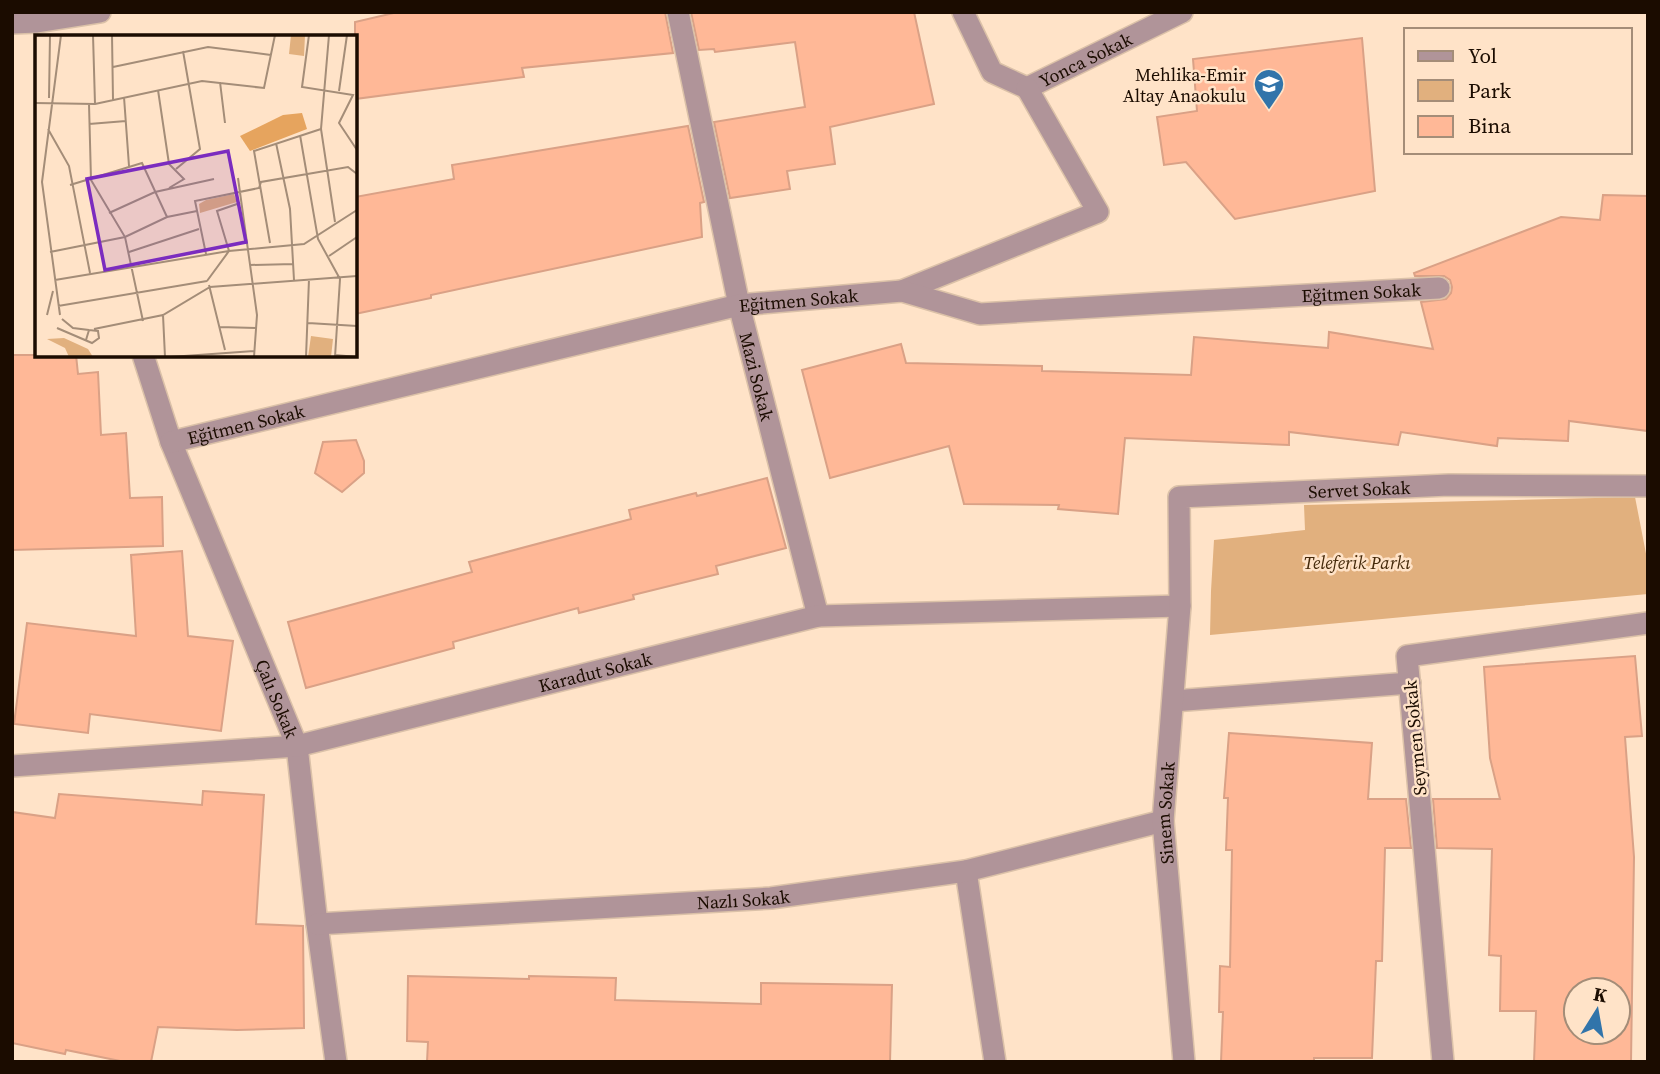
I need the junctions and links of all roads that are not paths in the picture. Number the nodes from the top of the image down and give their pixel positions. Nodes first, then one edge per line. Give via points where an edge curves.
1 (100, 12) edge
2 (678, 12) edge
3 (963, 12) edge
4 (1182, 12) edge
5 (12, 23) edge
6 (39, 24) edge
7 (1027, 88) junction
8 (1439, 288) dead end
9 (902, 291) junction
10 (739, 305) junction
11 (144, 357) edge
12 (171, 442) junction
13 (1648, 486) edge
14 (1180, 606) junction
15 (818, 616) junction
16 (1648, 623) edge
17 (1410, 683) junction
18 (1173, 701) junction
19 (297, 746) junction
20 (12, 766) edge
21 (1163, 821) junction
22 (966, 871) junction
23 (317, 924) junction
24 (336, 1062) edge
25 (995, 1062) edge
26 (1184, 1062) edge
27 (1443, 1062) edge

1 - 6 street
2 - 10 street, Mazi Sokak
3 - 7 street via 992,72
4 - 7 street, Yonca Sokak
5 - 6 street
7 - 9 street via 1098,212
8 - 9 street, Eğitmen Sokak via 980,314
9 - 10 street, Eğitmen Sokak
10 - 12 street, Eğitmen Sokak
10 - 15 street, Mazi Sokak
11 - 12 street, Çalı Sokak
12 - 19 street, Çalı Sokak
13 - 14 street, Servet Sokak via 1449,485 1180,497
14 - 15 street, Karadut Sokak
14 - 18 street, Sinem Sokak
15 - 19 street, Karadut Sokak
16 - 17 street, Seymen Sokak via 1407,656
17 - 18 street
17 - 27 street, Seymen Sokak
18 - 21 street, Sinem Sokak
19 - 20 street, Karadut Sokak
19 - 23 street, Çalı Sokak
21 - 22 street, Nazlı Sokak
21 - 26 street, Sinem Sokak
22 - 23 street, Nazlı Sokak via 771,898
22 - 25 street
23 - 24 street, Çalı Sokak

